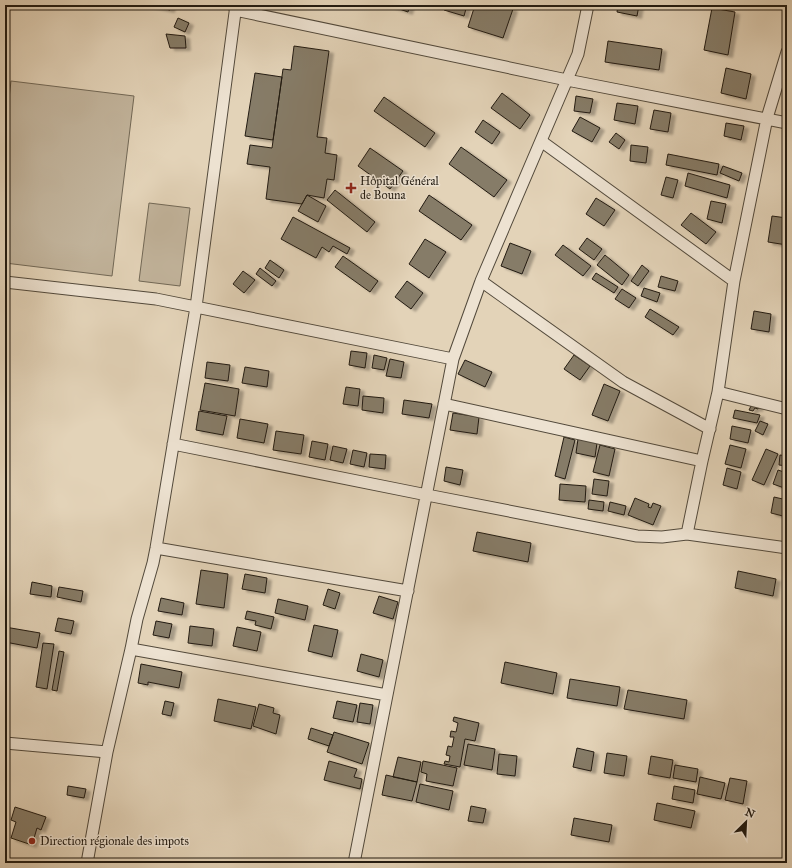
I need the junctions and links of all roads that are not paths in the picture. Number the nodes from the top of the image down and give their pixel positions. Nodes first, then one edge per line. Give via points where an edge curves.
1 (588, 5) edge
2 (236, 8) edge
3 (787, 52) edge
4 (567, 80) junction
5 (767, 118) junction
6 (787, 123) edge
7 (541, 141) junction
8 (481, 281) junction
9 (734, 281) junction
10 (5, 282) edge
11 (196, 307) junction
12 (453, 359) junction
13 (718, 392) junction
14 (444, 404) junction
15 (787, 409) edge
16 (710, 429) junction
17 (173, 444) junction
18 (702, 461) junction
19 (427, 496) junction
20 (687, 534) junction
21 (156, 548) junction
22 (787, 548) edge
23 (408, 591) junction
24 (131, 649) junction
25 (388, 695) junction
26 (5, 743) edge
27 (107, 752) junction
28 (87, 863) edge
29 (354, 863) edge

1 - 4 street via 578,54
2 - 4 street
2 - 11 street
3 - 5 street
4 - 5 street
4 - 7 street
5 - 6 street
5 - 9 street
7 - 8 street
7 - 9 street
8 - 12 street
8 - 16 street via 623,382
9 - 13 street
10 - 11 street via 156,299
11 - 12 street
11 - 17 street
12 - 14 street
13 - 15 street
13 - 16 street
14 - 18 street
14 - 19 street
16 - 18 street
17 - 19 street
17 - 21 street
18 - 20 street
19 - 20 street via 637,536
19 - 23 street
20 - 22 street
21 - 23 street
21 - 24 street
23 - 25 street
24 - 25 street
24 - 27 street
25 - 29 street
26 - 27 street
27 - 28 street

